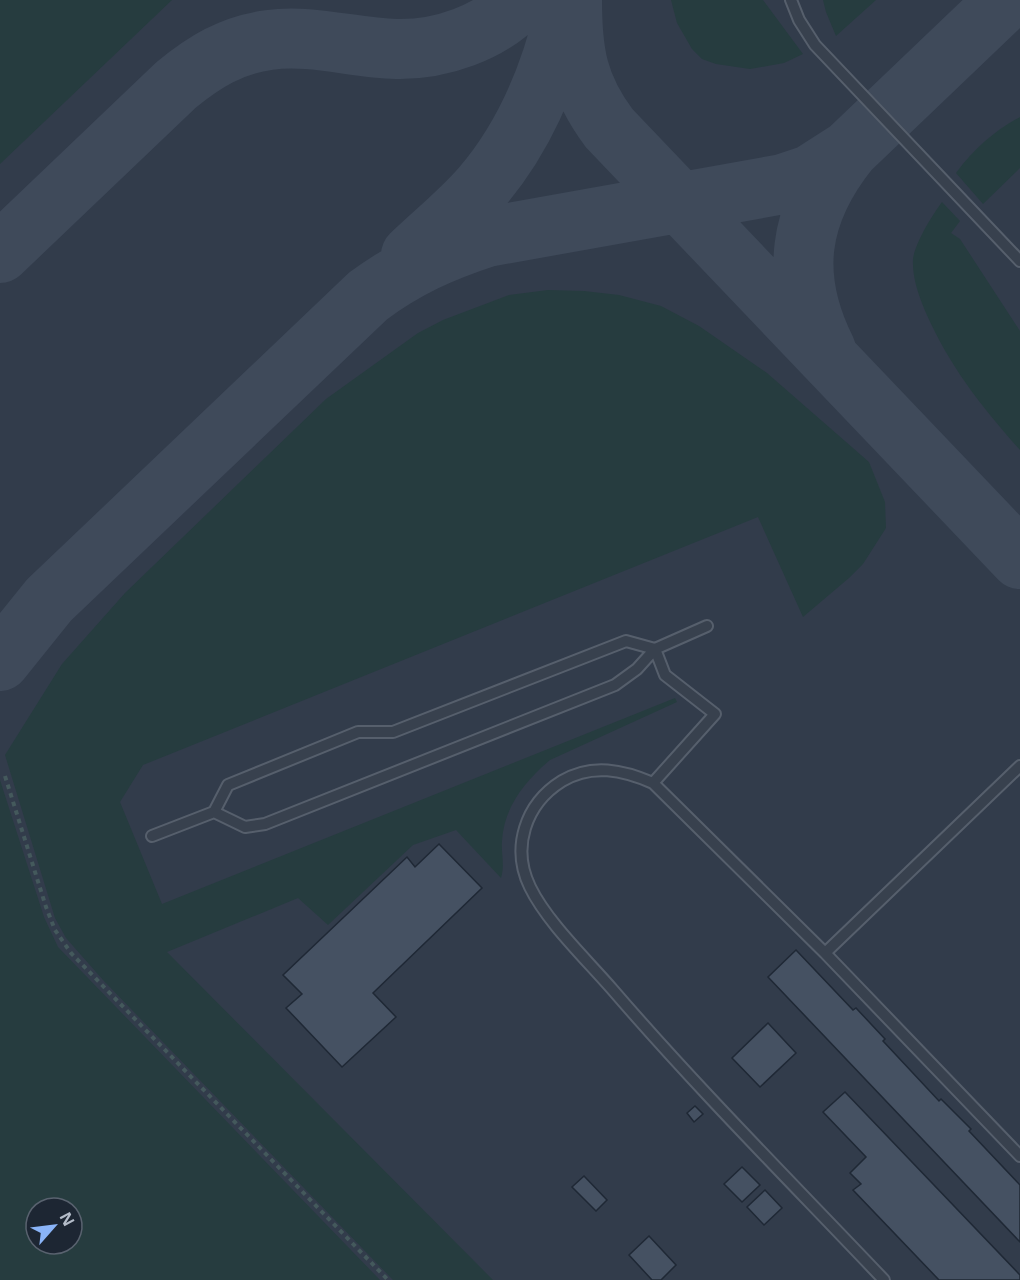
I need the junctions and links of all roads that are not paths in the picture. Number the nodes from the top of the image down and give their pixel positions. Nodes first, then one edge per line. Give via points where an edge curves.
1 (791, 0) edge
2 (1020, 261) edge
3 (707, 626) dead end
4 (655, 649) junction
5 (1020, 766) edge
6 (653, 783) junction
7 (214, 812) junction
8 (152, 836) dead end
9 (825, 953) junction
10 (1020, 1156) edge
11 (885, 1280) edge

1 - 2 lane via 815,45
3 - 4 lane
4 - 6 lane via 664,675 715,714
4 - 7 lane via 615,685 265,824 245,827
4 - 7 lane via 626,641 393,732 358,732 228,784
5 - 9 lane
6 - 9 lane
6 - 11 lane via 630,772 610,769 562,781 532,813 522,834 520,853 530,887 548,915 665,1051
7 - 8 lane
9 - 10 lane

